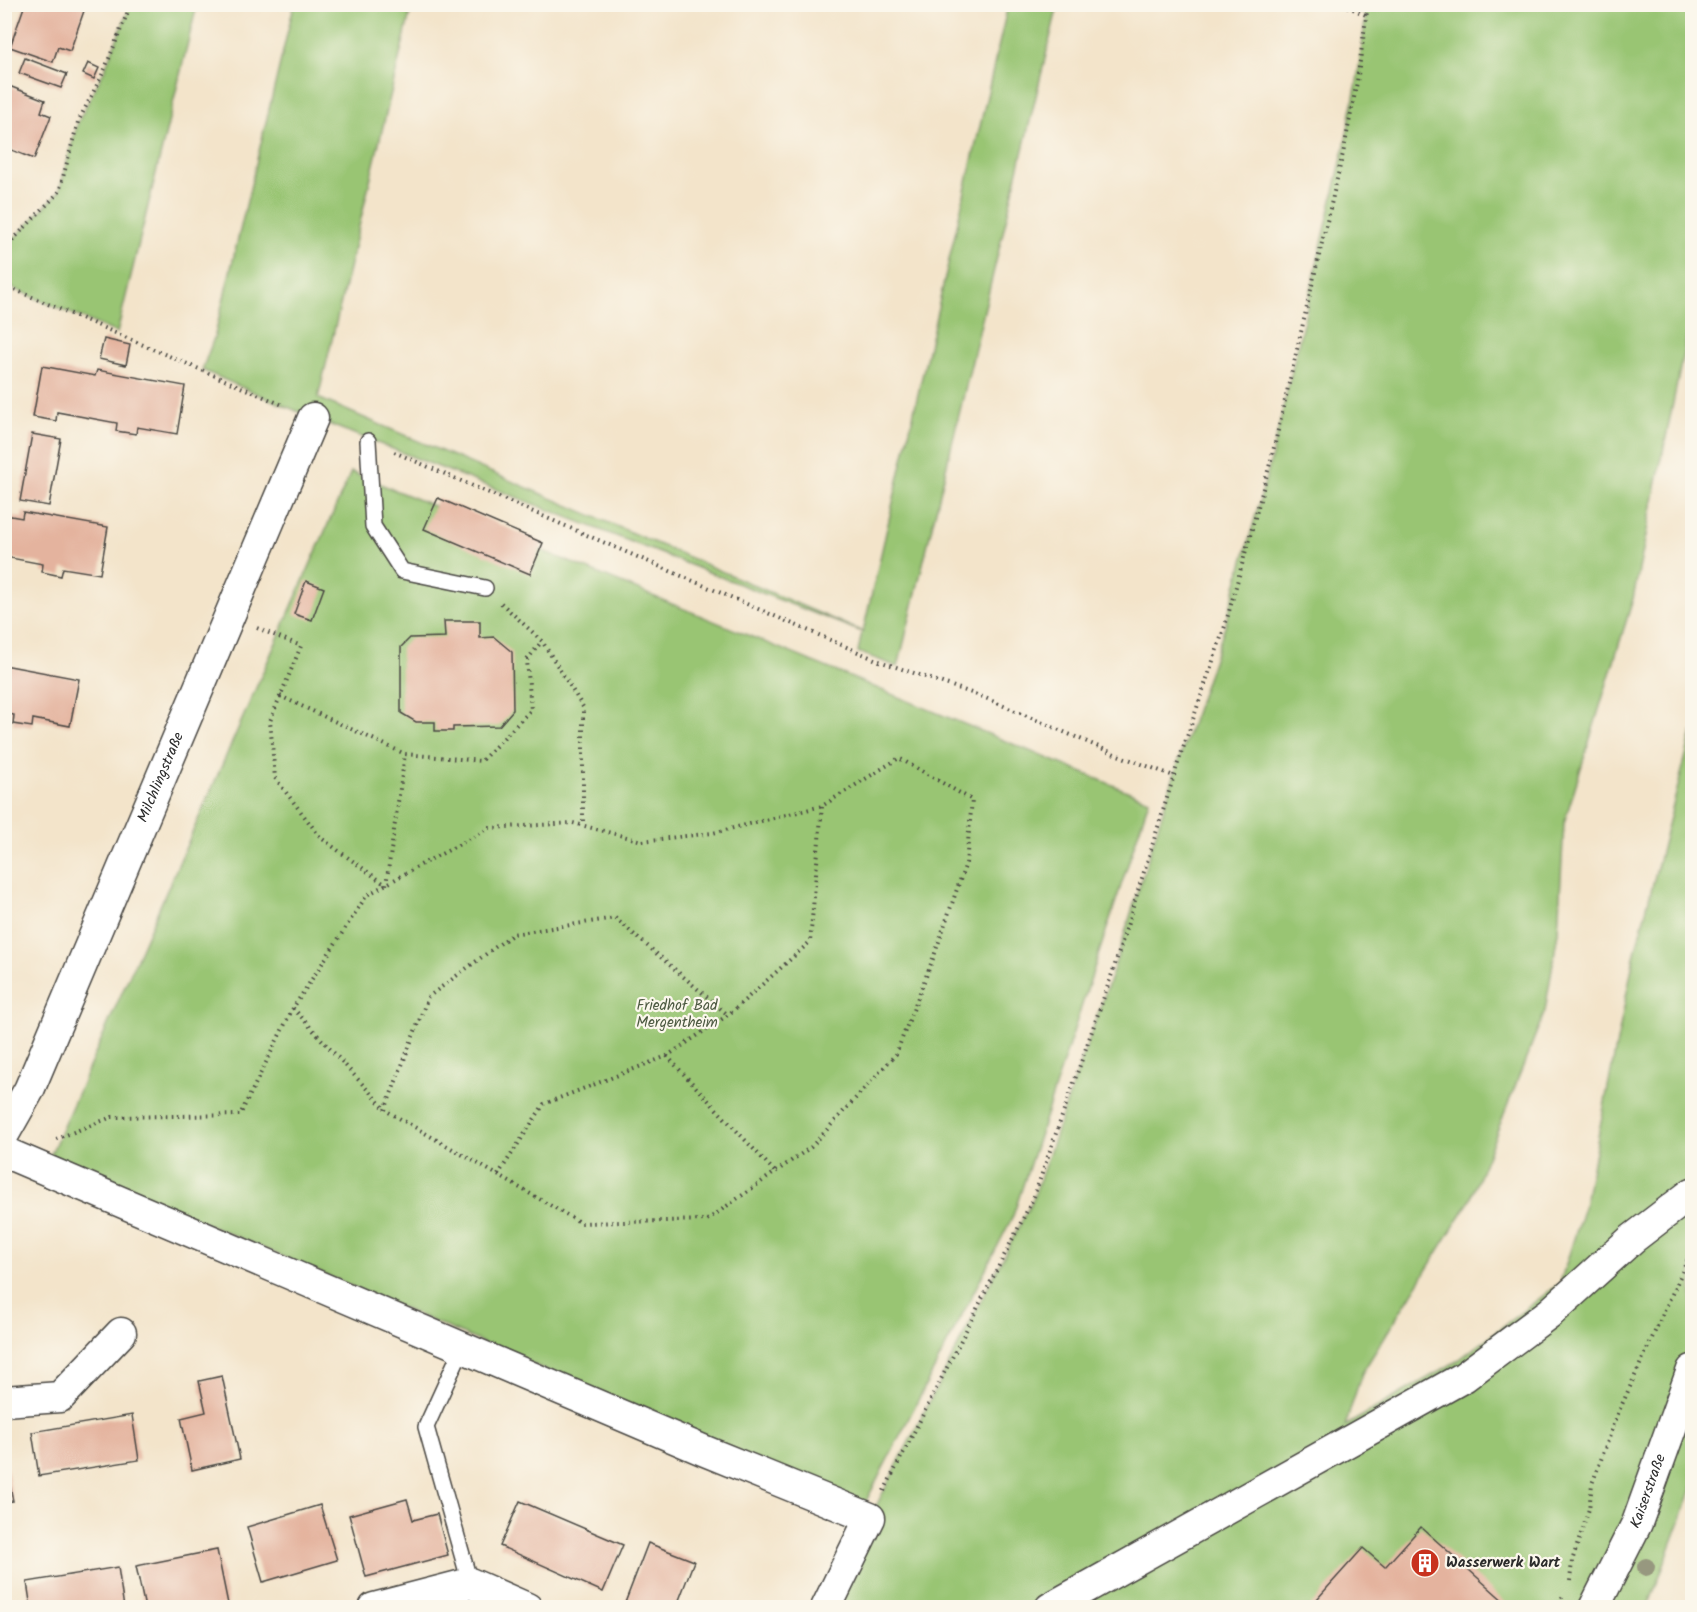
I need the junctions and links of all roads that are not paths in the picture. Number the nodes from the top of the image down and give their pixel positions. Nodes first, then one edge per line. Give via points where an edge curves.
1 (313, 418) road end
2 (368, 441) road end
3 (485, 588) road end
4 (4, 1134) edge
5 (13, 1155) edge
6 (1692, 1193) edge
7 (121, 1333) dead end
8 (463, 1346) junction
9 (1692, 1370) edge
10 (4, 1401) edge
11 (470, 1583) junction
12 (374, 1608) edge
13 (527, 1608) edge
14 (826, 1608) edge
15 (1050, 1608) edge
16 (1594, 1608) edge

1 - 4 street, Milchlingstraße via 29,1090
2 - 3 lane via 373,526 402,571
5 - 8 street
6 - 15 street via 1632,1239 1551,1312 1464,1377
7 - 10 street via 60,1397
8 - 11 lane via 426,1427
8 - 14 street via 870,1518
9 - 16 street, Kaiserstraße via 1637,1523
11 - 12 street
11 - 13 street

